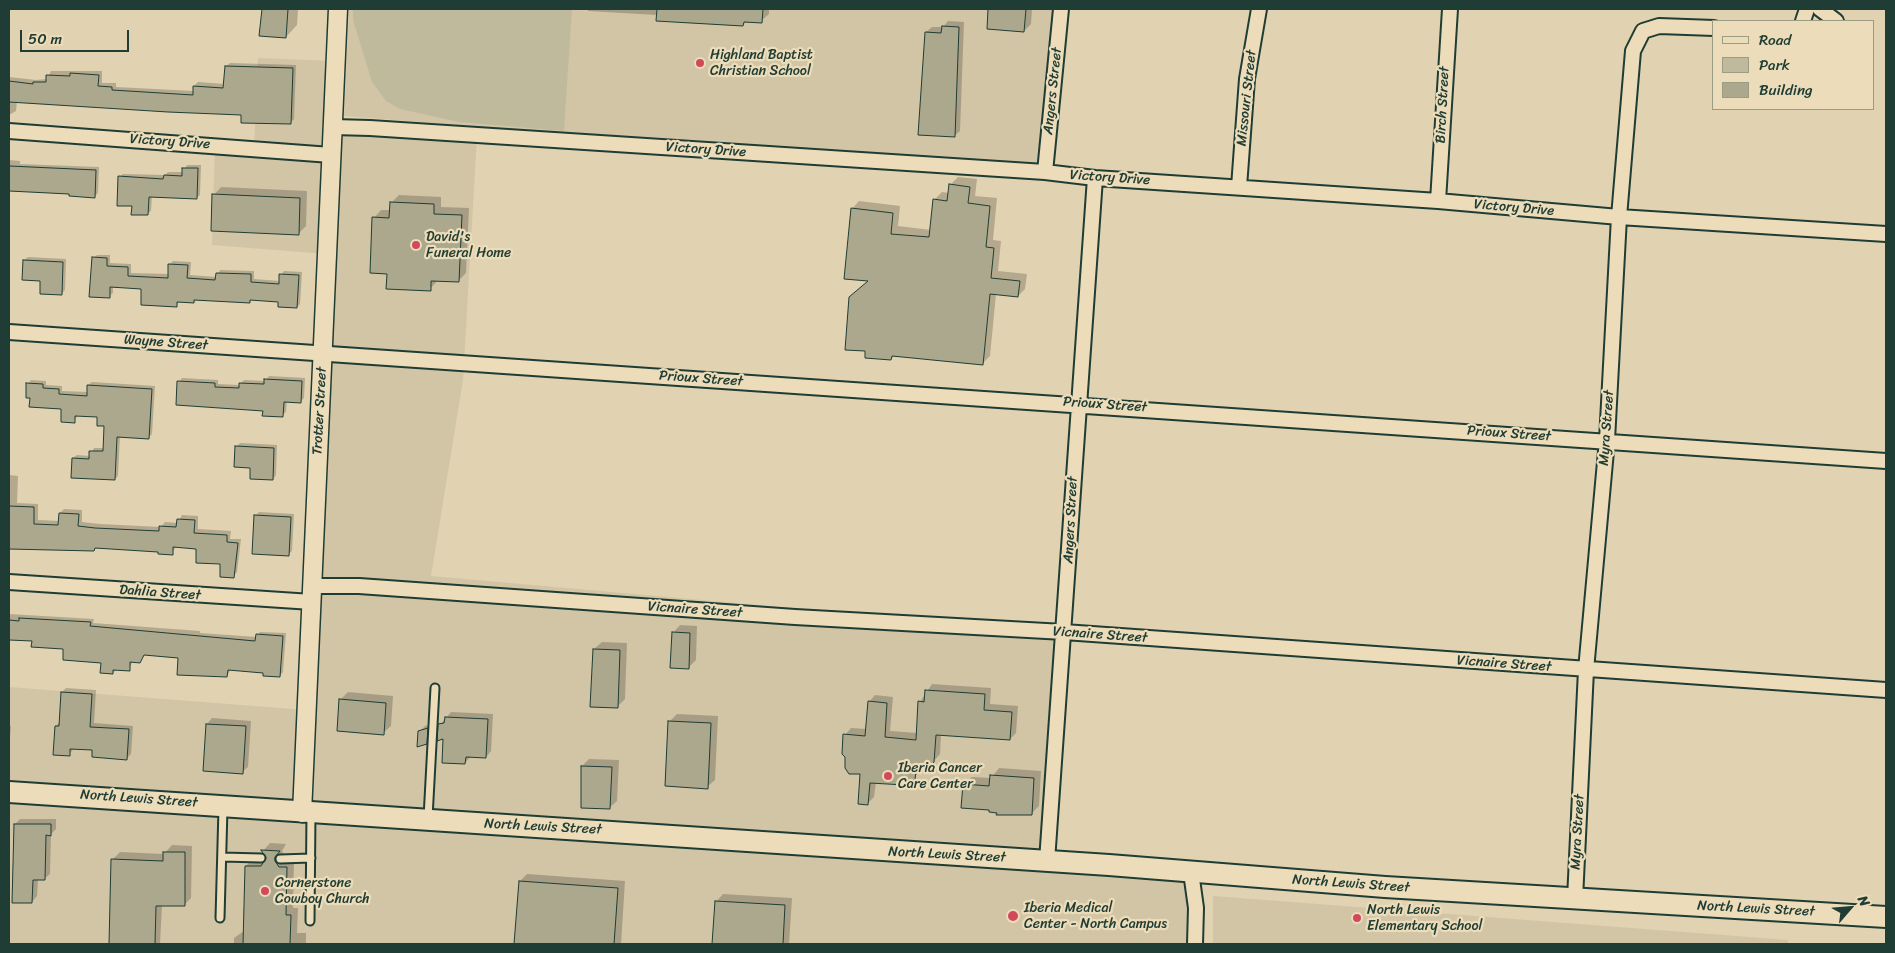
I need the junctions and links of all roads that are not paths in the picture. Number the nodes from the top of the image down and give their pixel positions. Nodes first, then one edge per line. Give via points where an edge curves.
1 (338, 9) edge
2 (1061, 9) edge
3 (1259, 9) edge
4 (1450, 9) edge
5 (1820, 9) edge
6 (1835, 20) edge
7 (1712, 28) edge
8 (333, 127) junction
9 (9, 131) edge
10 (331, 154) junction
11 (1045, 172) junction
12 (1094, 178) junction
13 (1239, 187) junction
14 (1438, 201) junction
15 (1619, 217) junction
16 (1886, 234) edge
17 (9, 332) edge
18 (323, 353) junction
19 (1078, 404) junction
20 (1607, 440) junction
21 (1886, 461) edge
22 (9, 582) edge
23 (312, 594) junction
24 (1064, 632) junction
25 (1586, 670) junction
26 (435, 688) dead end
27 (1886, 690) edge
28 (9, 792) edge
29 (224, 805) junction
30 (306, 813) junction
31 (428, 820) junction
32 (222, 857) junction
33 (261, 858) dead end
34 (311, 858) junction
35 (280, 859) dead end
36 (1047, 861) junction
37 (1191, 872) junction
38 (1575, 899) junction
39 (1886, 917) edge
40 (220, 918) dead end
41 (310, 921) dead end
42 (1195, 944) edge

1 - 8 street, Trotter Street
2 - 11 street, Angers Street
3 - 13 street, Missouri Street via 1247,79
4 - 14 street, Birch Street
5 - 6 street
7 - 15 street, Myra Street via 1659,26 1643,31 1633,52
8 - 10 street, Trotter Street
8 - 11 street, Victory Drive
9 - 10 street, Victory Drive
10 - 18 street, Trotter Street
11 - 12 street, Victory Drive
12 - 13 street, Victory Drive
12 - 19 street, Angers Street
13 - 14 street, Victory Drive
14 - 15 street, Victory Drive
15 - 16 street, Victory Drive
15 - 20 street, Myra Street
17 - 18 street, Wayne Street
18 - 19 street, Prioux Street
18 - 23 street, Trotter Street
19 - 20 street, Prioux Street
19 - 24 street, Angers Street
20 - 21 street, Prioux Street
20 - 25 street, Myra Street
22 - 23 street, Dahlia Street
23 - 24 street, Vicnaire Street via 359,586
23 - 30 street, Trotter Street
24 - 25 street, Vicnaire Street
24 - 36 street, Angers Street
25 - 27 street, Vicnaire Street
25 - 38 street, Myra Street
26 - 31 lane
28 - 29 main road, North Lewis Street
29 - 30 main road, North Lewis Street
29 - 32 lane
30 - 31 main road, North Lewis Street
30 - 34 lane
31 - 36 main road, North Lewis Street
32 - 33 lane
32 - 40 lane
34 - 35 lane
34 - 41 lane
36 - 37 main road, North Lewis Street
37 - 38 main road, North Lewis Street
37 - 42 street via 1196,908
38 - 39 main road, North Lewis Street

